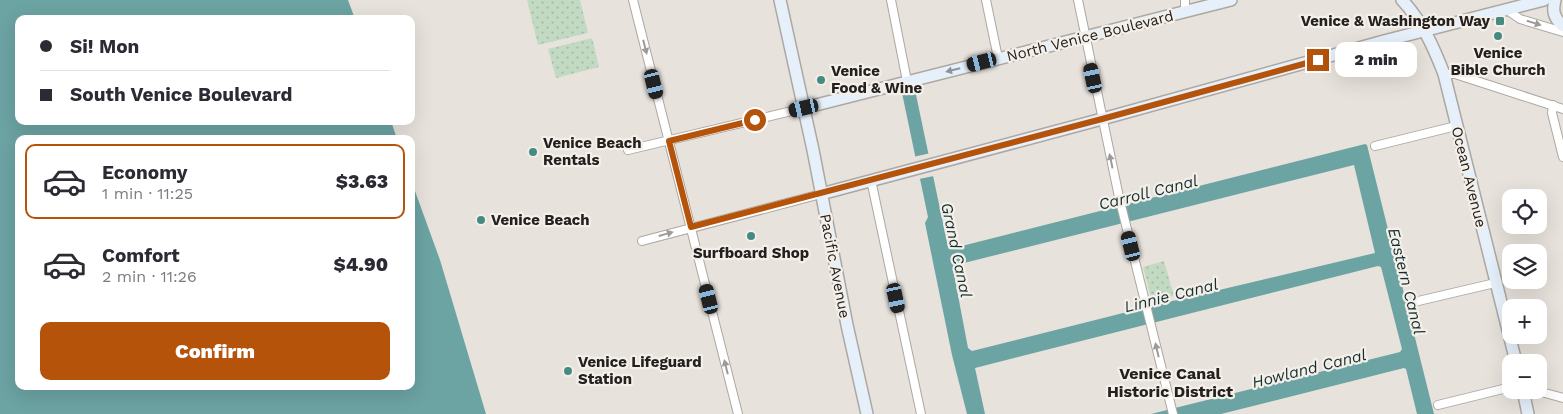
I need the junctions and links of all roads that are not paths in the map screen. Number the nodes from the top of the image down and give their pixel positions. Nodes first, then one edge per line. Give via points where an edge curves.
1 (633, 0) edge
2 (780, 0) edge
3 (891, 0) edge
4 (986, 0) edge
5 (1078, 0) edge
6 (1185, 0) edge
7 (1232, 0) edge
8 (1402, 0) edge
9 (1544, 0) edge
10 (1556, 0) edge
11 (1201, 4) edge
12 (1507, 10) junction
13 (1185, 12) junction
14 (1563, 26) edge
15 (1424, 31) junction
16 (1563, 32) edge
17 (1085, 37) junction
18 (998, 58) junction
19 (1444, 74) junction
20 (907, 82) junction
21 (1553, 105) junction
22 (804, 108) junction
23 (1563, 109) edge
24 (1102, 119) junction
25 (1456, 126) junction
26 (669, 141) junction
27 (1375, 146) dead end
28 (628, 150) dead end
29 (1563, 157) edge
30 (871, 180) junction
31 (821, 194) junction
32 (691, 227) junction
33 (642, 241) dead end
34 (1495, 282) junction
35 (1414, 302) dead end
36 (1514, 354) edge
37 (1502, 388) edge
38 (1547, 394) edge
39 (1563, 398) edge
40 (1525, 399) edge
41 (1438, 405) dead end
42 (1172, 410) edge
43 (738, 414) edge
44 (867, 414) edge
45 (921, 414) edge
46 (1528, 414) edge

1 -> 26 street
2 - 22 main road, Pacific Avenue
3 - 20 street
4 - 18 street
5 - 17 street
6 - 13 street
7 - 11 main road, North Venice Boulevard
8 - 15 main road, Ocean Avenue
9 - 12 main road
10 - 14 main road via 1554,13
11 - 13 main road, North Venice Boulevard
12 - 15 main road
12 -> 16 street via 1520,19
13 - 17 main road, North Venice Boulevard
15 - 19 main road, Ocean Avenue
15 - 24 main road
17 - 18 main road, North Venice Boulevard
17 - 24 street
18 -> 20 main road, North Venice Boulevard
19 - 21 street via 1455,74
19 - 25 main road, Ocean Avenue
20 - 22 main road, North Venice Boulevard
21 - 23 street
21 - 29 street
22 - 26 street, North Venice Boulevard
22 - 31 main road, Pacific Avenue
24 - 30 main road
42 -> 24 street
25 - 27 street
25 - 34 main road, Ocean Avenue
26 - 28 street, North Venice Boulevard
26 - 32 street
30 - 31 main road
30 - 45 street
31 - 32 street
31 - 44 main road, Pacific Avenue
33 -> 32 street
43 -> 32 street
34 - 35 street
34 - 36 main road, Ocean Avenue
37 - 41 street
38 - 39 street
40 - 46 main road

